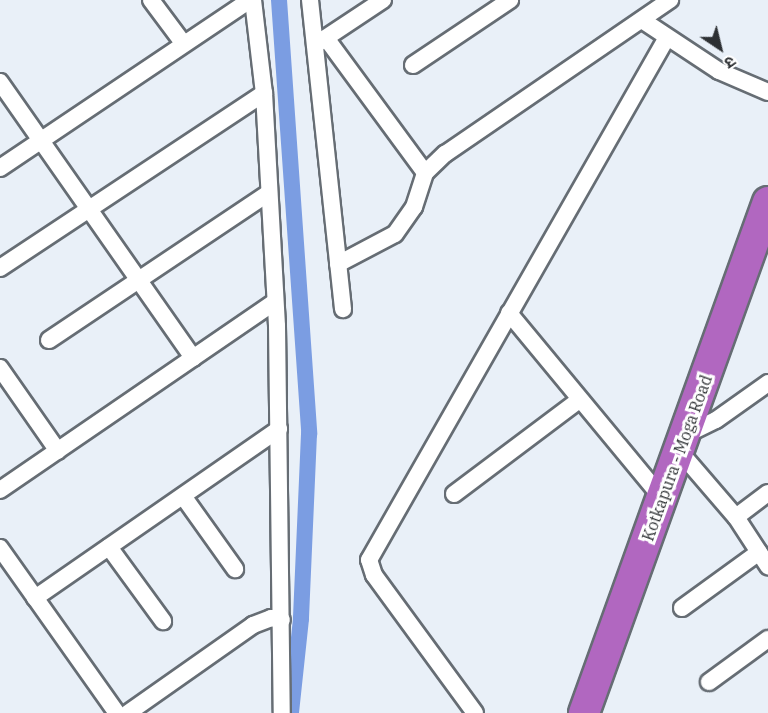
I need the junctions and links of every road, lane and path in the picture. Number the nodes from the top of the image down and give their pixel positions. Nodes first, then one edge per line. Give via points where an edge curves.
1 (151, 0) edge
2 (251, 0) edge
3 (310, 0) edge
4 (383, 0) edge
5 (510, 0) edge
6 (669, 0) edge
7 (642, 20) junction
8 (666, 39) junction
9 (321, 42) junction
10 (183, 44) junction
11 (413, 64) dead end
12 (0, 82) edge
13 (768, 92) edge
14 (264, 93) junction
15 (40, 140) junction
16 (0, 168) edge
17 (425, 173) junction
18 (270, 193) junction
19 (768, 202) edge
20 (90, 212) junction
21 (338, 264) junction
22 (0, 268) edge
23 (141, 278) junction
24 (275, 302) junction
25 (343, 309) dead end
26 (509, 313) junction
27 (49, 340) dead end
28 (193, 358) junction
29 (0, 368) edge
30 (768, 383) edge
31 (578, 400) junction
32 (279, 429) junction
33 (683, 444) junction
34 (58, 451) junction
35 (0, 490) edge
36 (768, 493) edge
37 (454, 494) dead end
38 (183, 496) junction
39 (662, 498) junction
40 (736, 516) junction
41 (110, 547) junction
42 (0, 548) edge
43 (763, 559) edge
44 (235, 569) dead end
45 (35, 598) junction
46 (682, 608) dead end
47 (282, 620) junction
48 (163, 621) dead end
49 (768, 639) edge
50 (709, 682) dead end
51 (117, 713) edge
52 (128, 713) edge
53 (282, 713) edge
54 (475, 713) edge
55 (584, 713) edge

1 - 10 street
2 - 10 street
2 - 14 street
3 - 9 street
4 - 9 street
5 - 11 street
6 - 7 street
7 - 8 street
7 - 17 street via 445,154
8 - 13 street via 719,71
8 - 26 street
9 - 17 street
9 - 21 street
10 - 15 street
12 - 15 street
14 - 18 street
14 - 20 street via 159,161
15 - 16 street
15 - 20 street
17 - 21 street via 414,207 395,234
18 - 23 street
18 - 24 street
19 - 33 highway, Kotkapura - Moga Road
20 - 22 street
20 - 23 street
21 - 25 street
23 - 27 street
23 - 28 street
24 - 28 street
24 - 32 street
26 - 31 street
26 - 54 street via 369,560 374,575
28 - 34 street
29 - 34 street
30 - 33 street
31 - 37 street
31 - 39 street
32 - 38 street
32 - 47 street
33 - 39 highway, Kotkapura - Moga Road
33 - 40 street
34 - 35 street
36 - 40 street
38 - 41 street
38 - 44 street
39 - 55 highway, Kotkapura - Moga Road
40 - 43 street
41 - 45 street
41 - 48 street
42 - 45 street
43 - 46 street
45 - 51 street
47 - 52 street via 271,618 253,625
47 - 53 street
49 - 50 street

